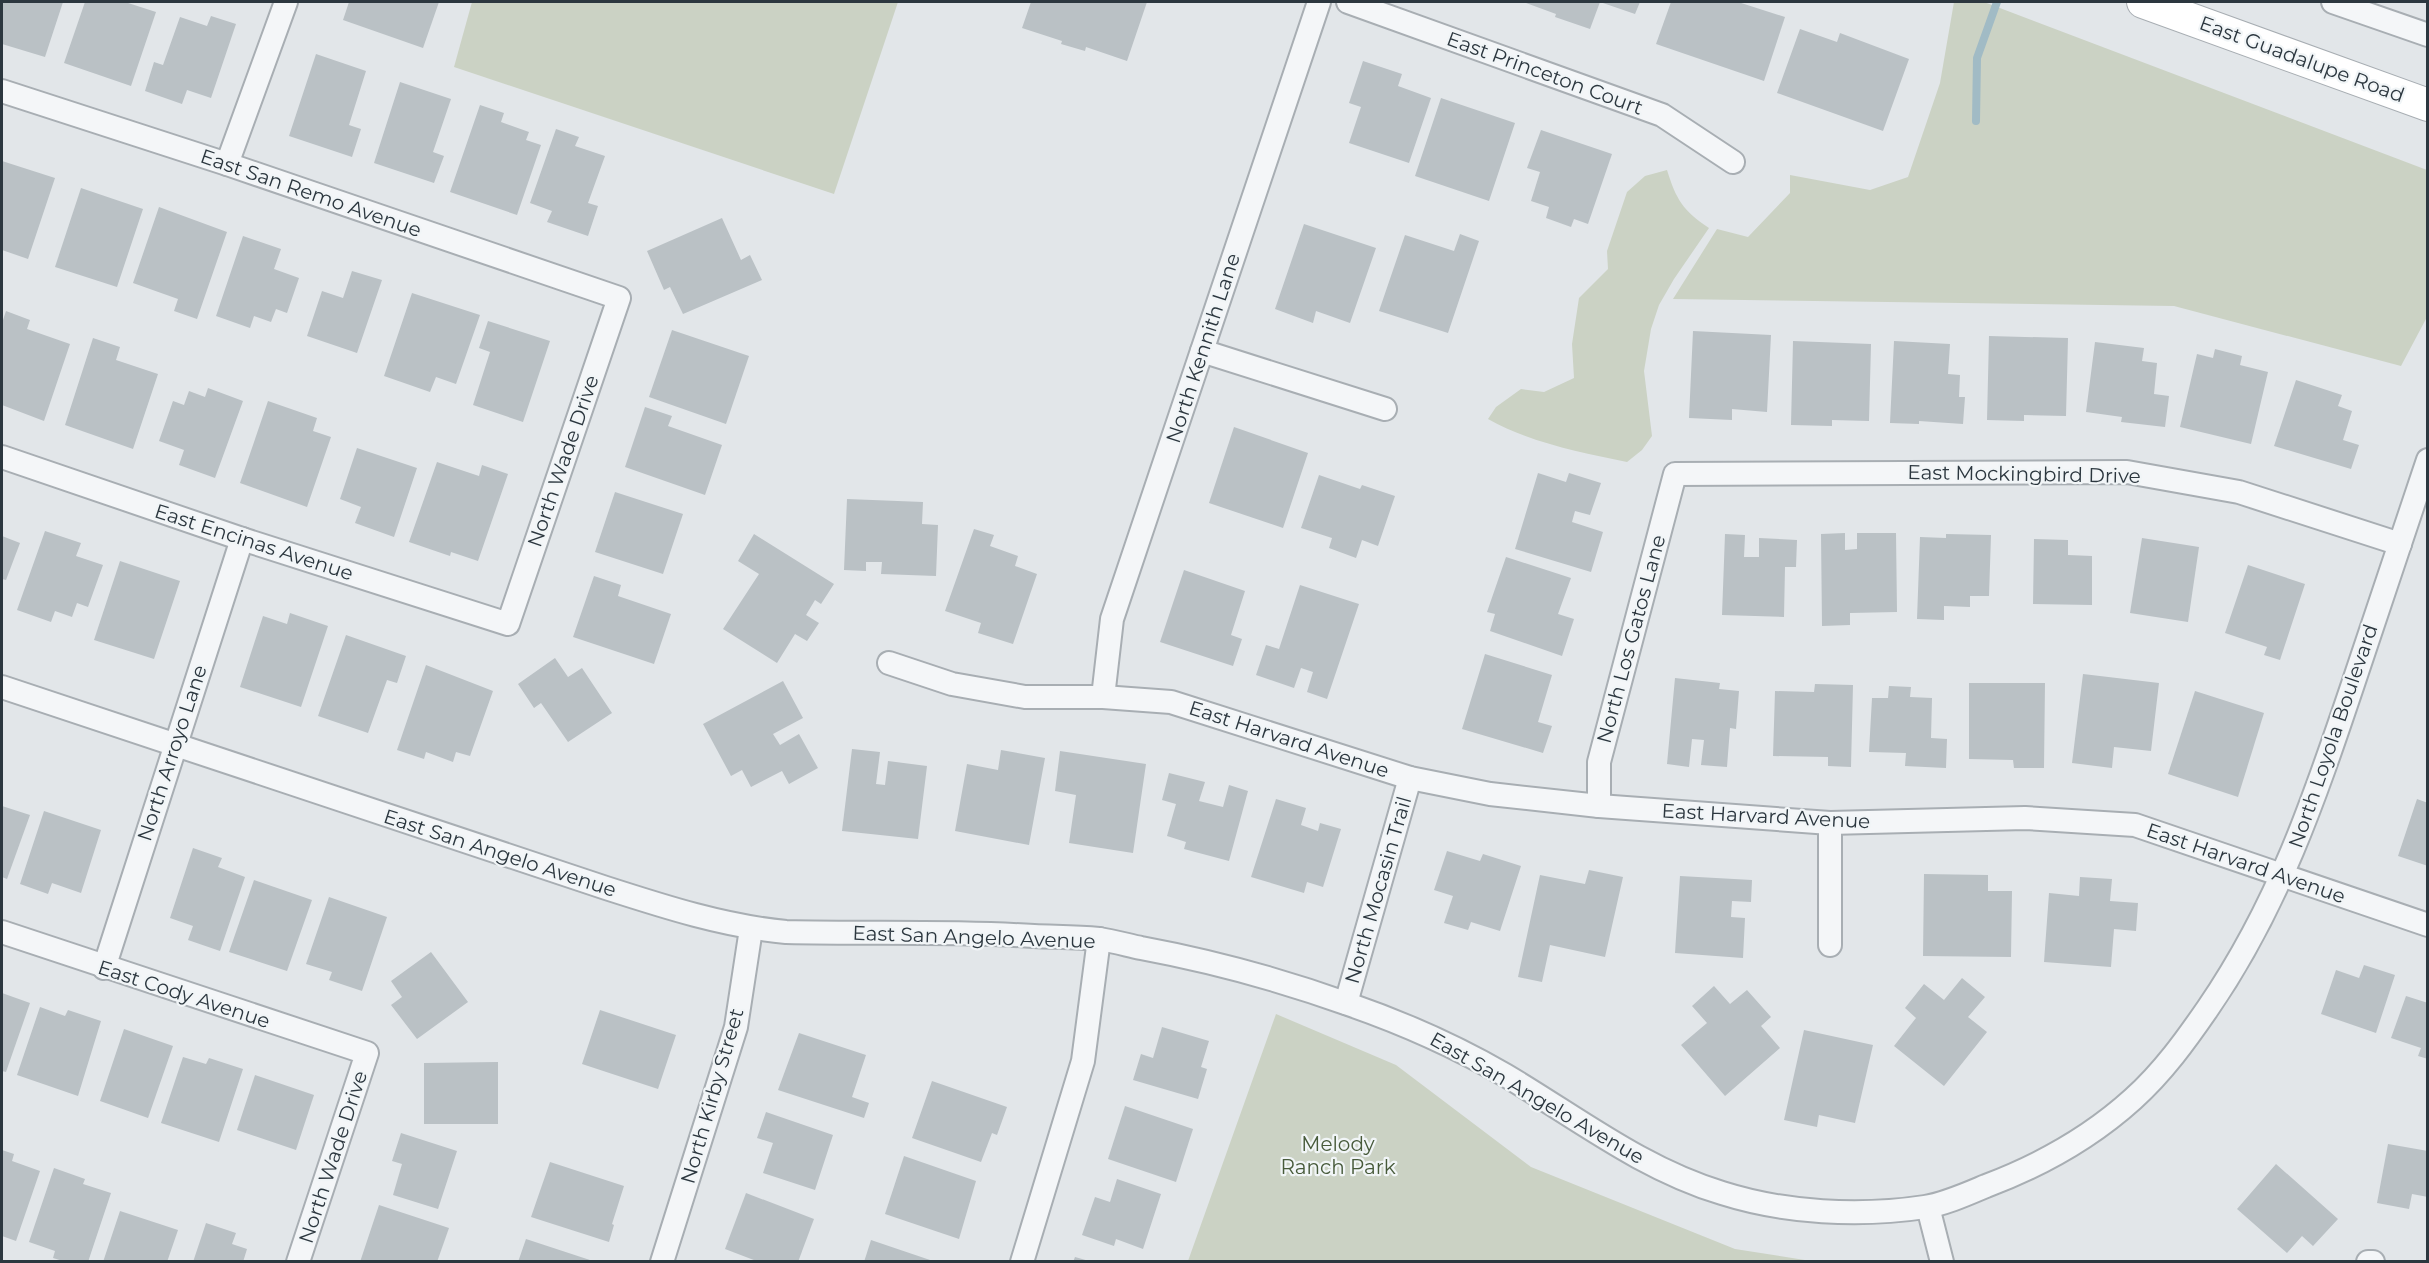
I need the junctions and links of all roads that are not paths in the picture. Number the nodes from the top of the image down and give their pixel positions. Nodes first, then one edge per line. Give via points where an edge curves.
1 (286, 2) edge
2 (1319, 2) edge
3 (1348, 2) edge
4 (2143, 2) edge
5 (2333, 2) edge
6 (2427, 35) edge
7 (2, 91) edge
8 (2427, 105) edge
9 (1733, 162) dead end
10 (227, 164) junction
11 (619, 298) joint
12 (1202, 351) junction
13 (1385, 409) dead end
14 (2, 457) edge
15 (2427, 460) edge
16 (1675, 474) joint
17 (242, 539) junction
18 (2400, 544) junction
19 (508, 624) joint
20 (889, 663) dead end
21 (2, 687) edge
22 (1103, 697) junction
23 (174, 745) junction
24 (1410, 778) junction
25 (1599, 806) junction
26 (1830, 823) junction
27 (2283, 875) junction
28 (2427, 925) edge
29 (750, 929) junction
30 (2, 932) edge
31 (1099, 939) junction
32 (1830, 945) dead end
33 (104, 968) junction
34 (1346, 1003) junction
35 (367, 1053) joint
36 (1928, 1207) junction
37 (298, 1262) edge
38 (662, 1262) edge
39 (1022, 1262) edge
40 (1942, 1262) edge

1 - 10 street
2 - 12 street, North Kennith Lane
3 - 9 street, East Princeton Court via 1662,115
4 - 8 main road, East Guadalupe Road
5 - 6 street
7 - 10 street, East San Remo Avenue
10 - 11 street, East San Remo Avenue
11 - 19 street, North Wade Drive
12 - 13 street
12 - 22 street, North Kennith Lane via 1113,619
14 - 17 street, East Encinas Avenue
15 - 18 street, North Loyola Boulevard
16 - 18 street, East Mockingbird Drive via 2127,471 2239,492
16 - 25 street, North Los Gatos Lane via 1599,762
17 - 19 street, East Encinas Avenue
17 - 23 street, North Arroyo Lane
18 - 27 street, North Loyola Boulevard via 2313,802
20 - 22 street, East Harvard Avenue via 952,684 1025,697
21 - 23 street, East San Angelo Avenue
22 - 24 street, East Harvard Avenue via 1171,702
23 - 29 street, East San Angelo Avenue via 632,896
23 - 33 street, North Arroyo Lane
24 - 25 street, East Harvard Avenue via 1490,794
24 - 34 street, North Mocasin Trail
25 - 26 street, East Harvard Avenue
26 - 27 street, East Harvard Avenue via 2025,819 2135,825
26 - 32 street
27 - 28 street, East Harvard Avenue
27 - 36 street, North Loyola Boulevard via 2216,997 2173,1057 2133,1099 2102,1125 2044,1160
29 - 31 street, East San Angelo Avenue
29 - 38 street, North Kirby Street via 736,1027
30 - 33 street, East Cody Avenue
31 - 34 street, East San Angelo Avenue via 1189,957
31 - 39 street via 1083,1061
33 - 35 street, East Cody Avenue
34 - 36 street, East San Angelo Avenue via 1461,1051 1636,1156 1687,1181 1728,1195 1815,1211
35 - 37 street, North Wade Drive
36 - 40 street

